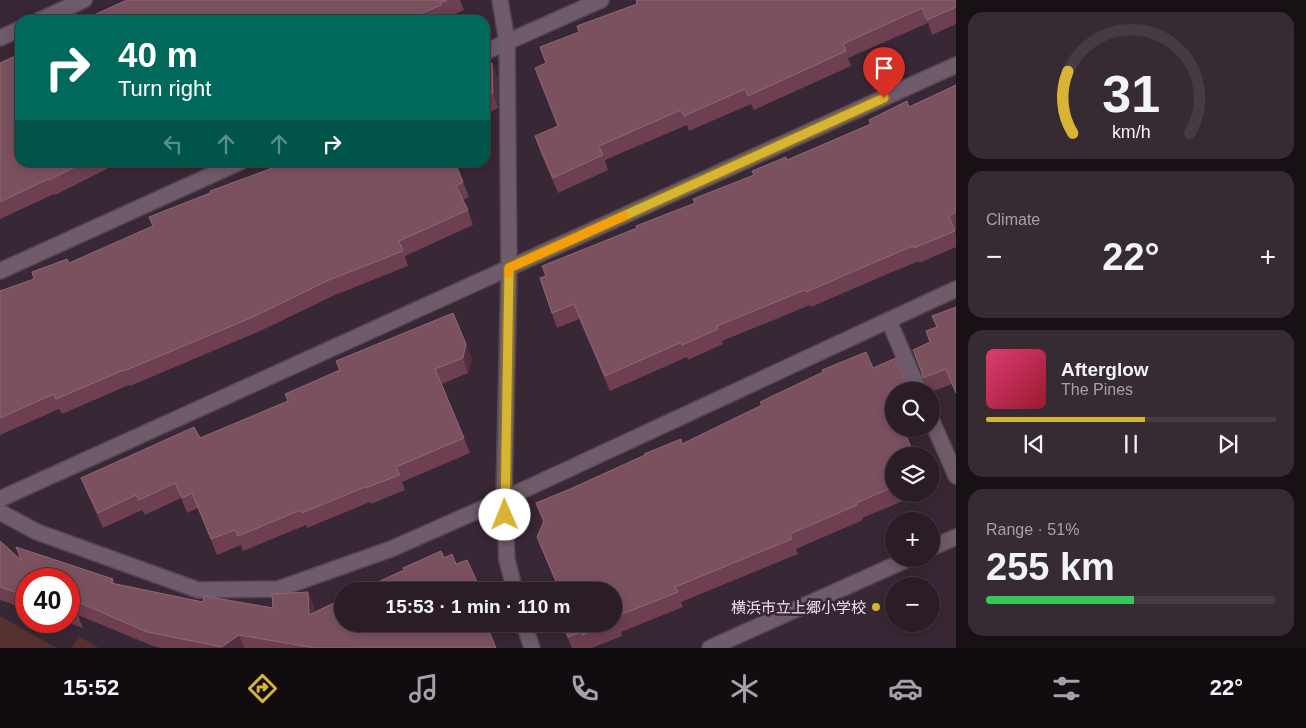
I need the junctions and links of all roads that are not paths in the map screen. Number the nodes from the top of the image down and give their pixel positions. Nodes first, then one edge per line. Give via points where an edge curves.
1 (84, 0) edge
2 (500, 0) edge
3 (601, 0) edge
4 (51, 15) edge
5 (15, 31) edge
6 (0, 38) edge
7 (507, 42) junction
8 (490, 50) edge
9 (956, 65) edge
10 (229, 167) edge
11 (509, 268) junction
12 (0, 271) edge
13 (956, 289) edge
14 (889, 321) junction
15 (915, 382) edge
16 (939, 437) edge
17 (956, 476) edge
18 (0, 499) edge
19 (504, 500) junction
20 (0, 512) edge
21 (956, 537) edge
22 (940, 544) edge
23 (890, 567) edge
24 (513, 582) edge
25 (527, 632) edge
26 (532, 648) edge
27 (710, 648) edge

1 - 4 street
2 - 7 street
3 - 7 street
5 - 6 street
7 - 8 street
7 - 11 street
9 - 11 street
10 - 12 street
11 - 18 street
11 - 19 street
13 - 14 street
14 - 15 street
14 - 19 street
16 - 17 street
19 - 20 street via 391,549 278,589 198,590 37,532
19 - 24 street via 507,560
21 - 22 street
23 - 27 street
25 - 26 street

